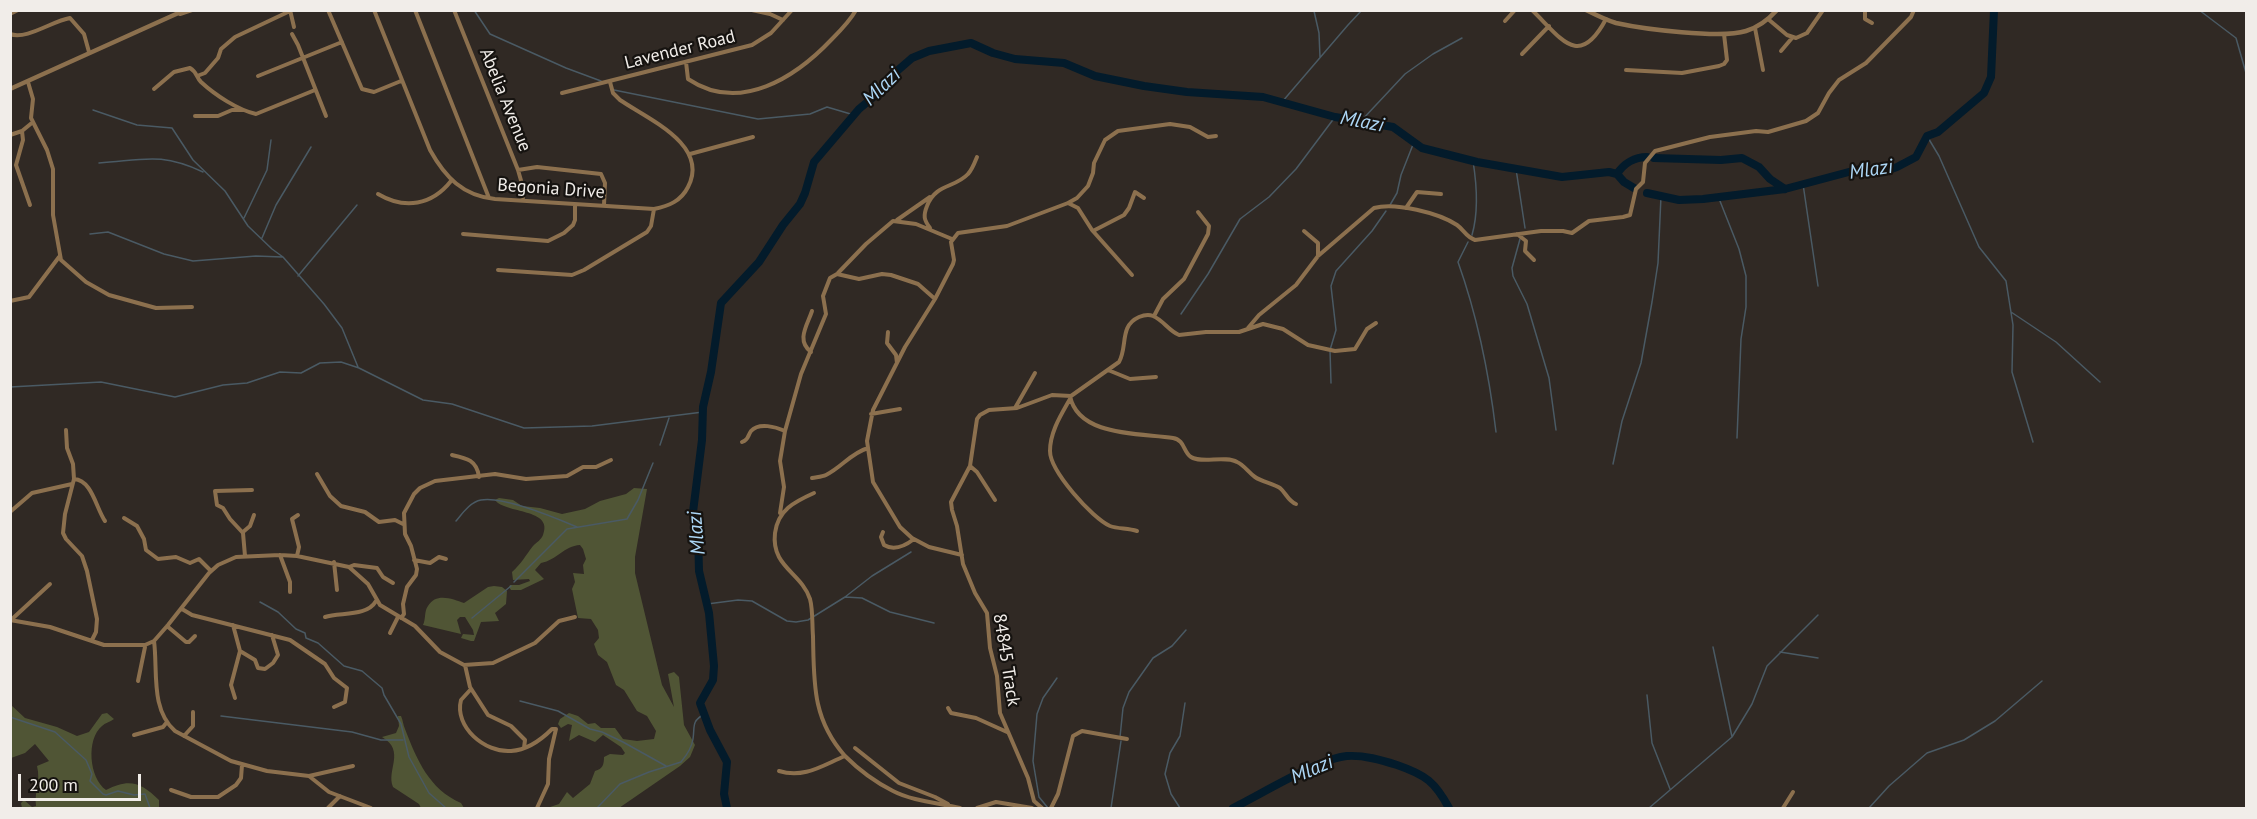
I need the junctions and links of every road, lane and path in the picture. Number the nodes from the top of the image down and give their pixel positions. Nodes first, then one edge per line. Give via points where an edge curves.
1 (18, 10) edge
2 (185, 10) edge
3 (192, 10) edge
4 (328, 10) edge
5 (374, 10) edge
6 (415, 10) edge
7 (454, 10) edge
8 (752, 10) edge
9 (792, 10) edge
10 (856, 10) edge
11 (1515, 10) edge
12 (1532, 10) edge
13 (1586, 10) edge
14 (1777, 10) edge
15 (1823, 10) edge
16 (1865, 10) edge
17 (1914, 10) edge
18 (290, 11) edge
19 (10, 14) edge
20 (180, 14) junction
21 (1606, 19) junction
22 (1768, 19) junction
23 (783, 20) junction
24 (1504, 21) dead end
25 (1872, 23) dead end
26 (1549, 26) junction
27 (294, 27) dead end
28 (1755, 28) junction
29 (10, 34) edge
30 (292, 34) dead end
31 (1724, 34) junction
32 (1792, 38) junction
33 (342, 42) junction
34 (1781, 51) dead end
35 (89, 52) junction
36 (1522, 54) dead end
37 (303, 58) junction
38 (686, 62) junction
39 (1626, 70) dead end
40 (1763, 70) dead end
41 (197, 76) junction
42 (258, 76) dead end
43 (401, 81) junction
44 (28, 82) junction
45 (610, 82) junction
46 (10, 89) edge
47 (154, 89) dead end
48 (315, 90) junction
49 (562, 93) dead end
50 (246, 111) junction
51 (195, 116) dead end
52 (326, 116) dead end
53 (33, 122) junction
54 (22, 131) junction
55 (10, 135) edge
56 (1216, 136) dead end
57 (753, 137) dead end
58 (690, 154) junction
59 (977, 157) dead end
60 (518, 170) junction
61 (452, 181) junction
62 (378, 194) dead end
63 (1441, 194) dead end
64 (931, 197) junction
65 (1144, 198) dead end
66 (489, 199) junction
67 (523, 201) junction
68 (1068, 203) junction
69 (30, 205) dead end
70 (575, 205) junction
71 (604, 205) junction
72 (654, 209) junction
73 (1406, 209) junction
74 (1198, 212) dead end
75 (896, 221) junction
76 (931, 229) junction
77 (1093, 231) junction
78 (1304, 231) dead end
79 (463, 234) dead end
80 (1517, 234) junction
81 (952, 239) junction
82 (1318, 256) junction
83 (59, 257) junction
84 (1534, 260) dead end
85 (498, 270) dead end
86 (837, 274) junction
87 (1132, 275) dead end
88 (935, 299) junction
89 (10, 301) edge
90 (192, 307) dead end
91 (812, 311) dead end
92 (1154, 316) junction
93 (1376, 323) dead end
94 (1248, 329) junction
95 (888, 332) dead end
96 (811, 352) junction
97 (897, 364) junction
98 (1108, 370) junction
99 (1035, 374) dead end
100 (1156, 377) dead end
101 (1070, 397) junction
102 (1015, 408) junction
103 (900, 409) dead end
104 (871, 414) junction
105 (66, 430) dead end
106 (785, 431) junction
107 (742, 442) dead end
108 (868, 448) junction
109 (452, 455) dead end
110 (611, 460) dead end
111 (970, 466) junction
112 (317, 474) dead end
113 (479, 477) junction
114 (812, 477) dead end
115 (73, 482) junction
116 (252, 490) dead end
117 (814, 494) dead end
118 (995, 500) dead end
119 (1296, 504) dead end
120 (10, 512) edge
121 (254, 515) dead end
122 (298, 515) dead end
123 (124, 518) dead end
124 (778, 519) junction
125 (105, 521) dead end
126 (404, 525) junction
127 (1137, 531) dead end
128 (243, 532) junction
129 (883, 532) dead end
130 (914, 539) junction
131 (280, 555) junction
132 (962, 555) junction
133 (245, 556) junction
134 (297, 556) junction
135 (446, 559) dead end
136 (414, 560) junction
137 (334, 562) junction
138 (349, 567) junction
139 (211, 571) junction
140 (393, 583) dead end
141 (50, 584) dead end
142 (337, 590) dead end
143 (290, 592) dead end
144 (376, 602) junction
145 (182, 609) junction
146 (575, 616) dead end
147 (325, 617) dead end
148 (400, 617) junction
149 (10, 620) edge
150 (233, 625) junction
151 (167, 626) junction
152 (390, 633) dead end
153 (272, 634) junction
154 (195, 636) dead end
155 (92, 640) junction
156 (154, 641) junction
157 (145, 646) junction
158 (240, 651) junction
159 (156, 655) junction
160 (465, 665) junction
161 (138, 681) dead end
162 (471, 689) junction
163 (235, 698) dead end
164 (334, 707) dead end
165 (948, 708) dead end
166 (193, 712) dead end
167 (168, 722) junction
168 (1007, 732) junction
169 (134, 735) dead end
170 (184, 736) junction
171 (1127, 739) dead end
172 (524, 748) junction
173 (855, 748) dead end
174 (845, 756) junction
175 (242, 765) junction
176 (353, 766) dead end
177 (779, 771) dead end
178 (309, 776) junction
179 (171, 790) dead end
180 (1793, 792) dead end
181 (340, 796) junction
182 (951, 806) junction
183 (328, 808) edge
184 (371, 808) edge
185 (537, 808) edge
186 (960, 808) edge
187 (977, 808) edge
188 (1032, 808) edge
189 (1040, 808) edge
190 (1052, 808) edge
191 (1783, 808) edge

1 - 19 street
2 - 20 street
3 - 20 street
4 - 33 street
5 - 43 street, Begonia Drive
6 - 66 street
7 - 60 street, Abelia Avenue
8 - 23 street
9 - 23 street, Lavender Road
10 - 38 street via 836,36 802,68 760,87 727,94 696,84 686,75
11 - 24 street
12 - 26 street
13 - 21 street
14 - 22 street
15 - 32 street via 1807,33
16 - 25 street via 1865,19
17 - 80 street via 1866,63 1839,80 1812,118 1768,132 1710,137 1655,151 1645,163 1643,182 1636,189 1630,215 1589,221 1572,233
18 - 27 street
18 - 41 street via 236,37 221,49 206,72
20 - 35 street
21 - 26 street via 1591,42 1578,47 1566,43
21 - 31 street via 1641,27
22 - 28 street
22 - 32 street
23 - 38 street, Lavender Road via 752,45
26 - 36 street
28 - 31 street
28 - 40 street
29 - 35 street via 24,35 70,18 84,34
30 - 37 street
31 - 39 street via 1727,60 1719,66 1682,73
32 - 34 street
33 - 37 street
33 - 43 street via 364,91 374,92
35 - 44 street
37 - 42 street
37 - 48 street
38 - 45 street, Lavender Road
41 - 47 street via 190,68 179,70
41 - 50 street
43 - 61 street, Begonia Drive via 430,150
44 - 46 street
44 - 53 street
45 - 49 street, Lavender Road
45 - 58 street via 620,100 680,140
48 - 50 street via 261,114
48 - 52 street
50 - 51 street
53 - 54 street
53 - 83 street via 51,159
54 - 55 street
54 - 69 street via 16,165
56 - 68 street via 1170,124 1118,131 1105,140 1088,186
57 - 58 street
58 - 72 street, Begonia Drive via 692,173 686,192 679,200
59 - 64 street via 967,176
60 - 67 street, Abelia Avenue
60 - 71 street via 537,167 601,174 605,183
61 - 62 street via 438,196 423,202 389,200
61 - 66 street, Begonia Drive via 463,190
63 - 73 street via 1417,192
64 - 75 street
64 - 76 street via 924,216
65 - 77 street via 1135,192 1124,215
66 - 67 street, Begonia Drive
67 - 70 street, Begonia Drive
68 - 77 street via 1078,208
68 - 81 street via 1007,226 962,231
70 - 71 street, Begonia Drive
70 - 79 street via 573,225 548,241
71 - 72 street, Begonia Drive
72 - 85 street via 647,232 578,273
73 - 80 street via 1453,224 1475,240
73 - 82 street via 1374,208
74 - 92 street via 1209,226 1208,234 1184,279 1163,299
75 - 76 street
75 - 86 street
76 - 81 street
77 - 87 street
78 - 82 street via 1318,243
80 - 84 street via 1526,241 1525,251
81 - 88 street via 954,260
82 - 94 street via 1296,285
83 - 89 street via 29,297
83 - 90 street via 86,282 109,295 156,308
86 - 88 street via 859,279 891,275 918,284
86 - 96 street via 824,290 826,314
88 - 97 street
91 - 96 street via 802,338
92 - 94 street via 1179,335
92 - 98 street, 84845 Track via 1141,316 1128,325 1121,358
93 - 94 street via 1364,333 1356,348 1347,351 1308,345 1283,329 1263,324
95 - 97 street via 887,343
96 - 106 street
97 - 104 street
98 - 100 street via 1130,378
98 - 101 street, 84845 Track
99 - 102 street
101 - 102 street, 84845 Track via 1052,395
101 - 119 street via 1079,415 1125,435 1174,438 1194,458 1239,462 1256,478 1281,489
101 - 127 street via 1054,430 1050,454 1054,466 1081,502 1102,521 1112,527
102 - 111 street, 84845 Track via 989,410 980,415
103 - 104 street
104 - 108 street
105 - 115 street
106 - 107 street via 758,427
106 - 124 street via 780,460 784,487
108 - 114 street via 853,454 827,475
108 - 130 street via 873,482 900,527
109 - 113 street via 468,458 478,469
110 - 113 street via 567,476
111 - 118 street
111 - 132 street, 84845 Track via 951,502
112 - 126 street via 341,506 365,512 379,522 395,520
113 - 126 street via 438,481 420,488 405,510
115 - 120 street via 32,493
115 - 125 street via 80,480 90,489
115 - 155 street via 63,533 84,561 97,611
116 - 128 street via 215,491 217,505
117 - 124 street via 789,506
121 - 128 street
122 - 134 street via 292,519 299,547
123 - 139 street via 137,526 146,550 158,559 176,557 190,563 199,559
124 - 174 street via 774,541 779,560 802,585 811,602 818,708
126 - 136 street
128 - 133 street
129 - 130 street via 884,545 890,548 907,545
130 - 132 street
131 - 133 street
131 - 134 street
131 - 143 street
132 - 168 street, 84845 Track via 969,579 987,613 999,707
133 - 139 street via 224,561
134 - 137 street
135 - 136 street via 440,557 430,563
136 - 148 street via 417,573 407,587 404,614
137 - 138 street
137 - 142 street
138 - 140 street via 377,567
138 - 144 street via 368,584
139 - 145 street
141 - 149 street
144 - 147 street via 366,610
144 - 148 street
145 - 150 street
145 - 151 street
146 - 160 street via 561,620 535,643 493,663
148 - 152 street
148 - 160 street via 447,657
149 - 155 street via 31,622
150 - 153 street
150 - 158 street
151 - 154 street via 186,642
151 - 156 street
153 - 158 street via 278,655 265,669 258,668 254,659
153 - 164 street via 290,640 317,658 347,688 345,703
155 - 157 street
156 - 157 street
156 - 159 street
157 - 159 street
157 - 161 street
158 - 163 street via 231,685
159 - 167 street via 156,690
160 - 162 street
162 - 172 street via 488,716 512,726 525,740
162 - 172 street via 459,704 465,728 494,749
165 - 168 street via 951,713 976,718
166 - 170 street via 193,726
167 - 169 street
167 - 170 street
168 - 189 street, 84845 Track
170 - 175 street
171 - 190 street via 1088,732 1075,734
172 - 185 street via 556,729 548,784
173 - 182 street via 892,779
174 - 177 street via 808,772 794,775
174 - 182 street via 893,791
175 - 178 street
175 - 179 street via 241,778 218,797 191,797
176 - 178 street
178 - 181 street
180 - 191 street
181 - 183 street
181 - 184 street
182 - 186 street
187 - 188 street via 996,802

